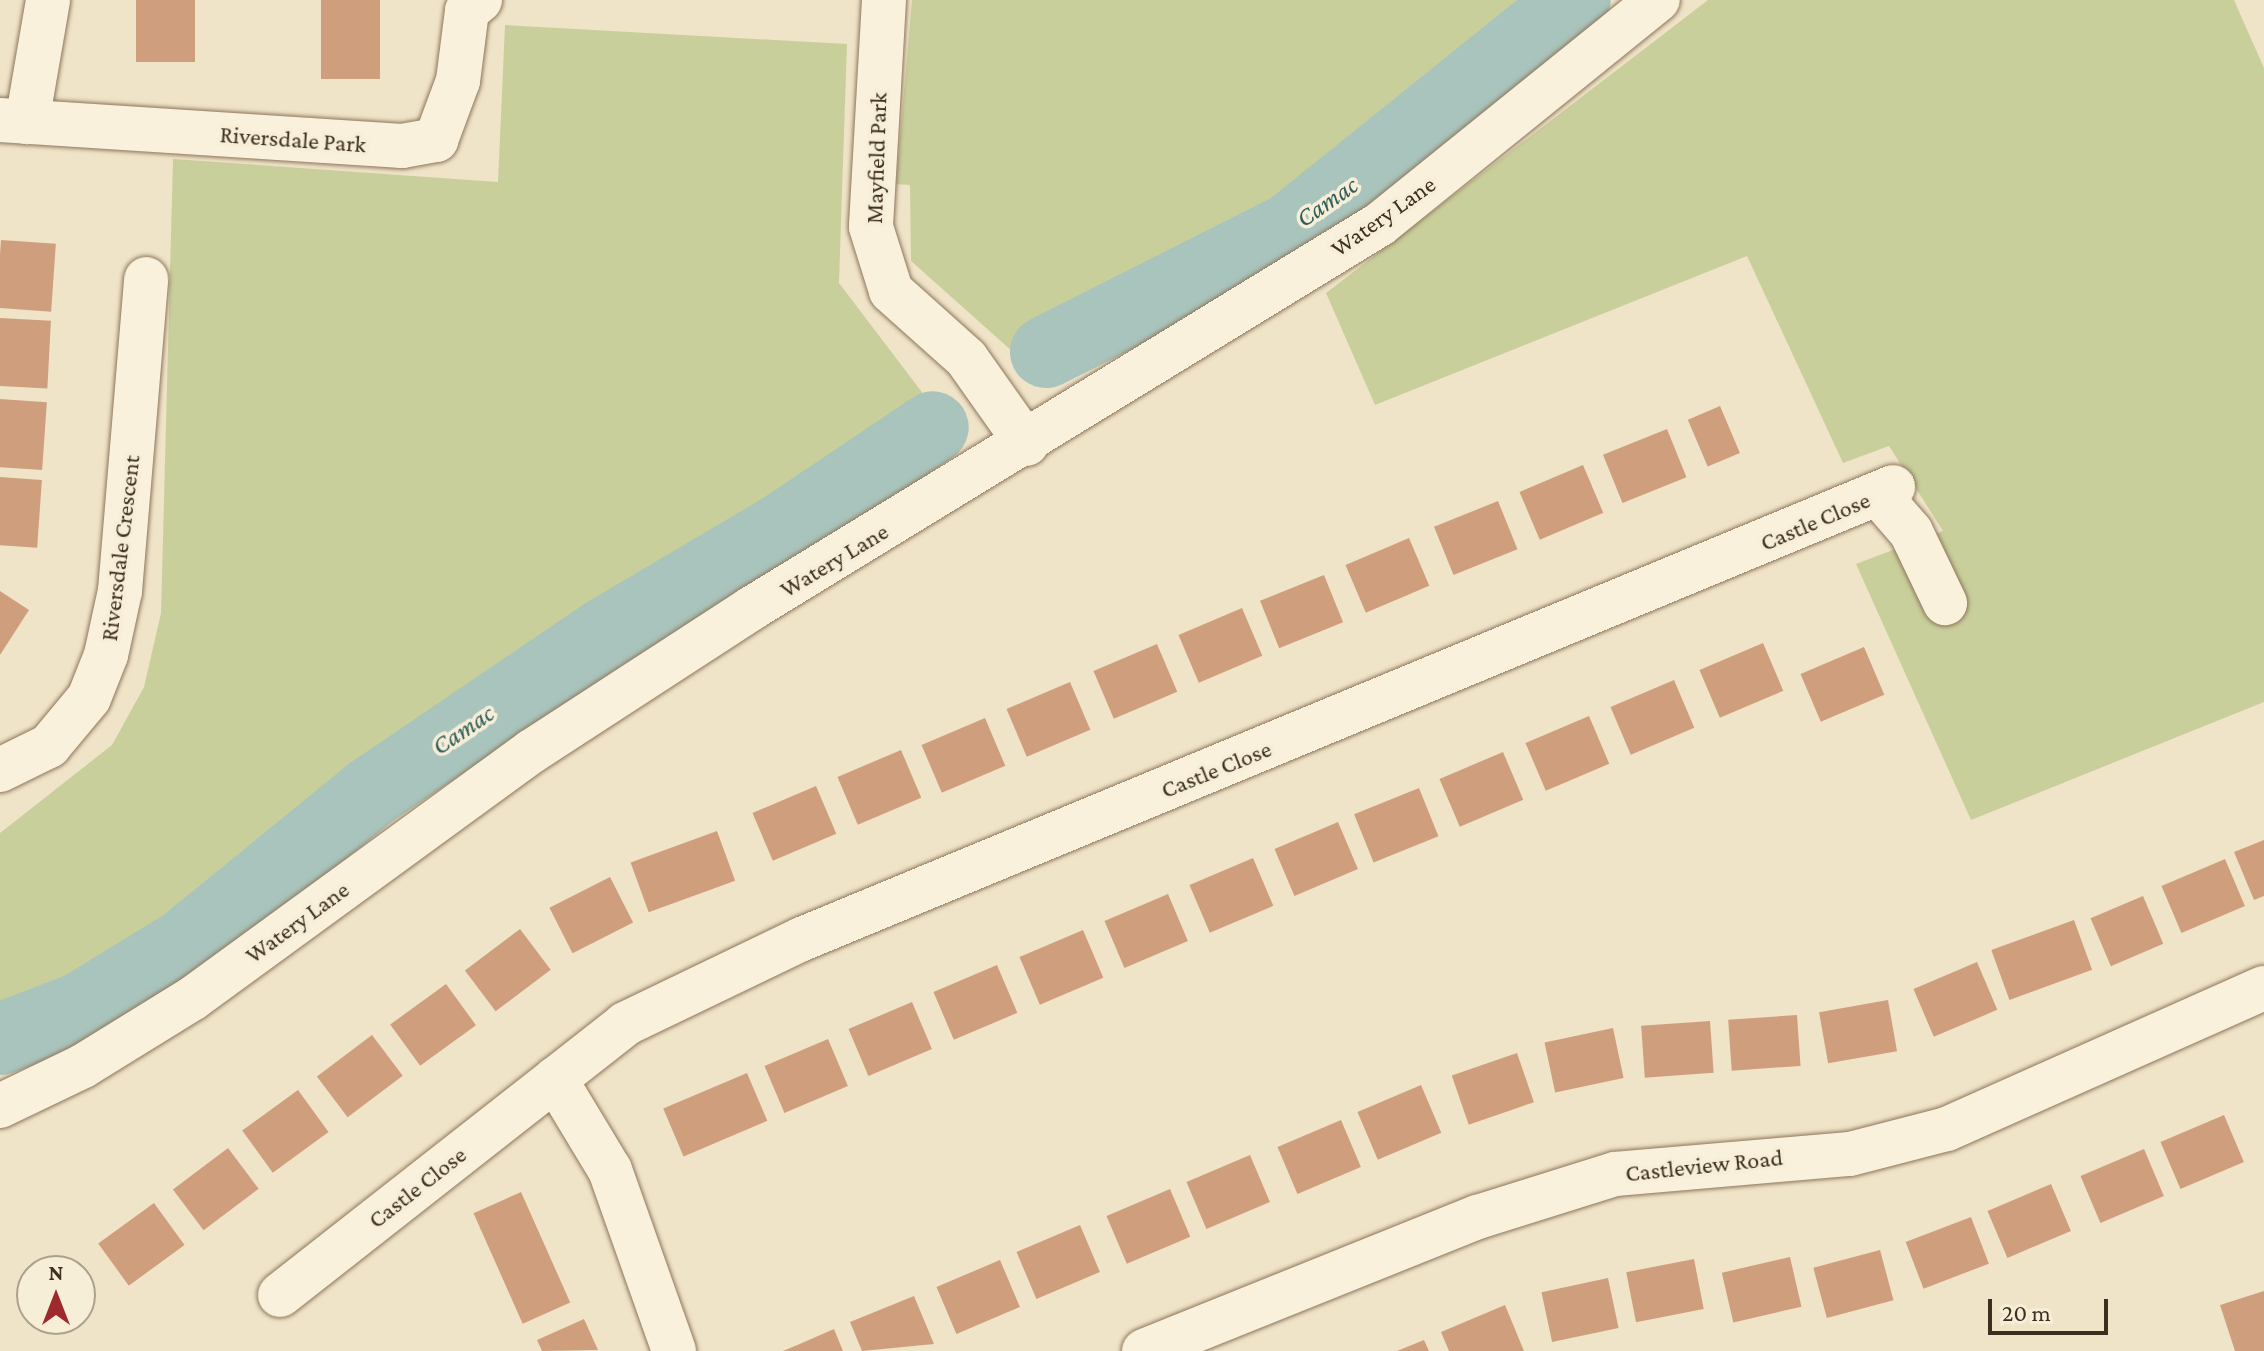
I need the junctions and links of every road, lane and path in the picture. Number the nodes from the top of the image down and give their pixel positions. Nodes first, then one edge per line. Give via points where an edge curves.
1 (48, 0) edge
2 (884, 0) edge
3 (1658, 0) edge
4 (478, 1) edge
5 (13, 121) edge
6 (146, 279) dead end
7 (1016, 428) junction
8 (1945, 603) dead end
9 (0, 770) edge
10 (2264, 988) edge
11 (555, 1079) junction
12 (0, 1106) edge
13 (280, 1295) dead end
14 (674, 1351) edge
15 (1144, 1351) edge

1 - 5 street
2 - 7 street, Mayfield Park via 871,227 891,291 966,358
3 - 7 street, Watery Lane via 1380,224
4 - 5 street, Riversdale Park via 467,11 458,81 436,140 402,146
6 - 9 street, Riversdale Crescent via 120,591 106,655 89,698 49,746
7 - 12 street, Watery Lane via 532,751 193,998 83,1066
8 - 11 street, Castle Close via 1886,491 802,939 625,1024
10 - 15 street, Castleview Road via 1947,1129 1850,1154 1615,1174 1478,1217
11 - 13 street, Castle Close
11 - 14 street via 610,1170

